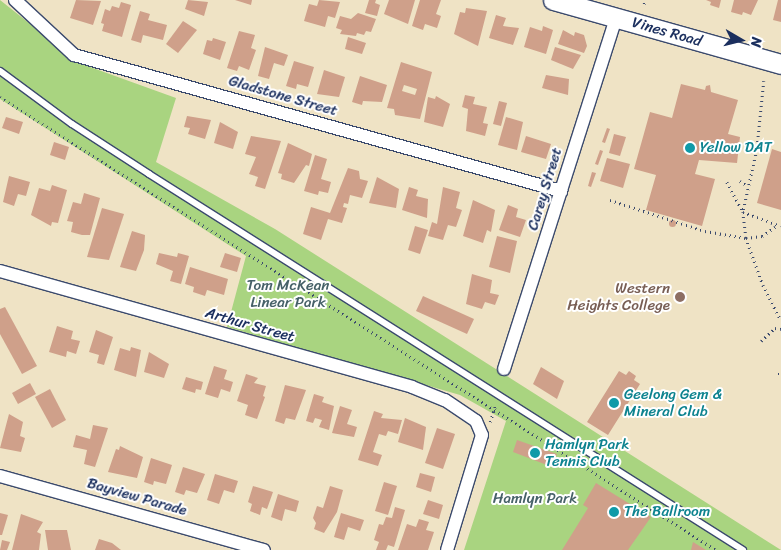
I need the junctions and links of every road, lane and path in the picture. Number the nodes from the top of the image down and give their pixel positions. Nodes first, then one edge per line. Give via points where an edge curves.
1 (15, 0) edge
2 (554, 0) edge
3 (616, 18) junction
4 (781, 64) edge
5 (0, 71) edge
6 (764, 81) dead end
7 (0, 97) edge
8 (740, 181) dead end
9 (727, 182) dead end
10 (748, 186) junction
11 (561, 190) junction
12 (610, 200) dead end
13 (743, 212) junction
14 (781, 226) edge
15 (775, 227) junction
16 (746, 238) junction
17 (0, 272) edge
18 (781, 320) edge
19 (781, 329) edge
20 (761, 341) dead end
21 (504, 370) dead end
22 (0, 476) edge
23 (264, 550) edge
24 (447, 550) edge
25 (716, 550) edge
26 (743, 550) edge

1 - 11 street, Gladstone Street via 74,55
2 - 3 main road, Vines Road
3 - 4 main road, Vines Road
3 - 11 street, Carey Street
5 - 26 lane via 102,144
6 - 10 path via 757,150
7 - 25 path
8 - 10 path
9 - 13 path
10 - 13 path
11 - 21 street, Carey Street
12 - 16 path via 705,231
13 - 15 path
13 - 16 path
14 - 15 path
15 - 16 path via 762,236
16 - 18 path
17 - 24 street, Arthur Street via 429,392 471,417 480,428 481,445
19 - 20 path via 775,328
22 - 23 street, Bayview Parade

